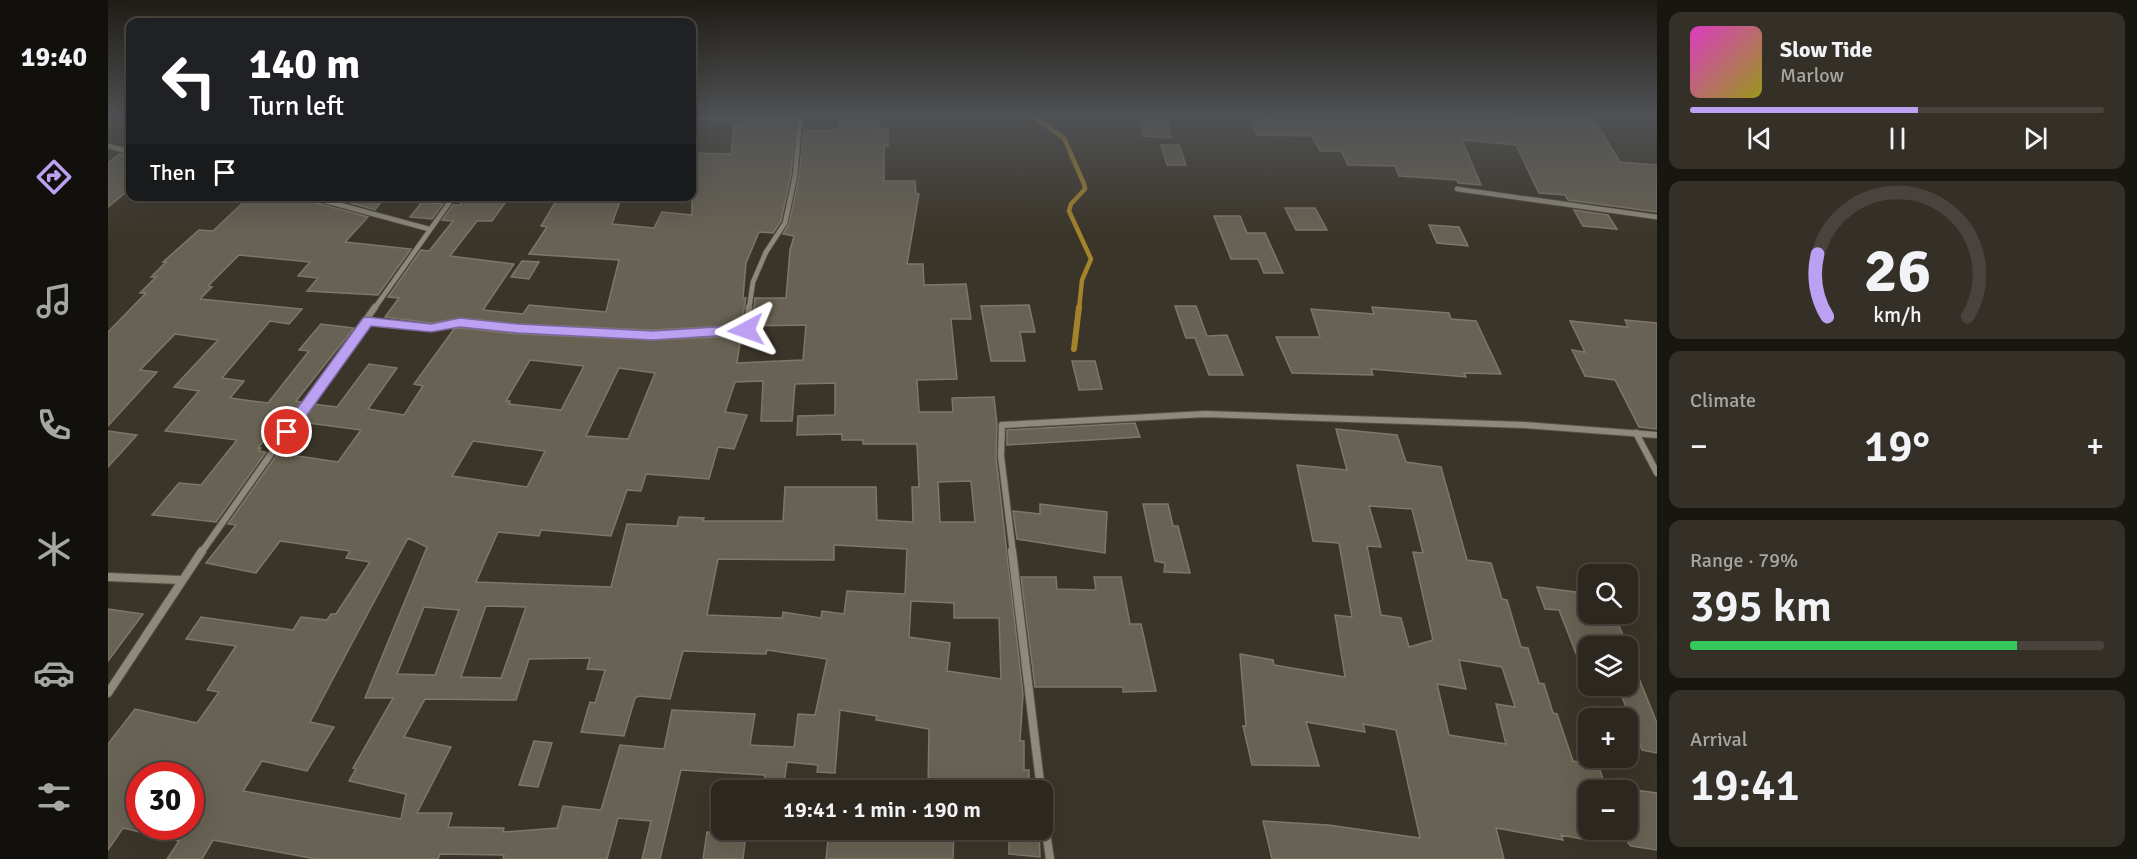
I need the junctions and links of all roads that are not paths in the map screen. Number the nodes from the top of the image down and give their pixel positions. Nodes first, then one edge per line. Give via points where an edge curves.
1 (797, 154) edge
2 (1457, 189) dead end
3 (325, 201) edge
4 (450, 201) edge
5 (1657, 217) edge
6 (429, 229) junction
7 (367, 321) junction
8 (1636, 434) junction
9 (1657, 435) edge
10 (1657, 473) edge
11 (108, 577) edge
12 (181, 580) junction
13 (108, 693) edge
14 (1040, 780) edge
15 (1047, 840) edge
16 (1050, 859) edge

1 - 7 street via 785,223 753,282 746,330 653,335 518,329 460,322 431,328
2 - 5 street
3 - 6 street
4 - 6 street
6 - 7 street via 420,248
7 - 12 street
8 - 9 street
8 - 10 street
8 - 14 street via 1524,425 1205,414 1002,425 1001,456
11 - 12 street
12 - 13 street
15 - 16 street

